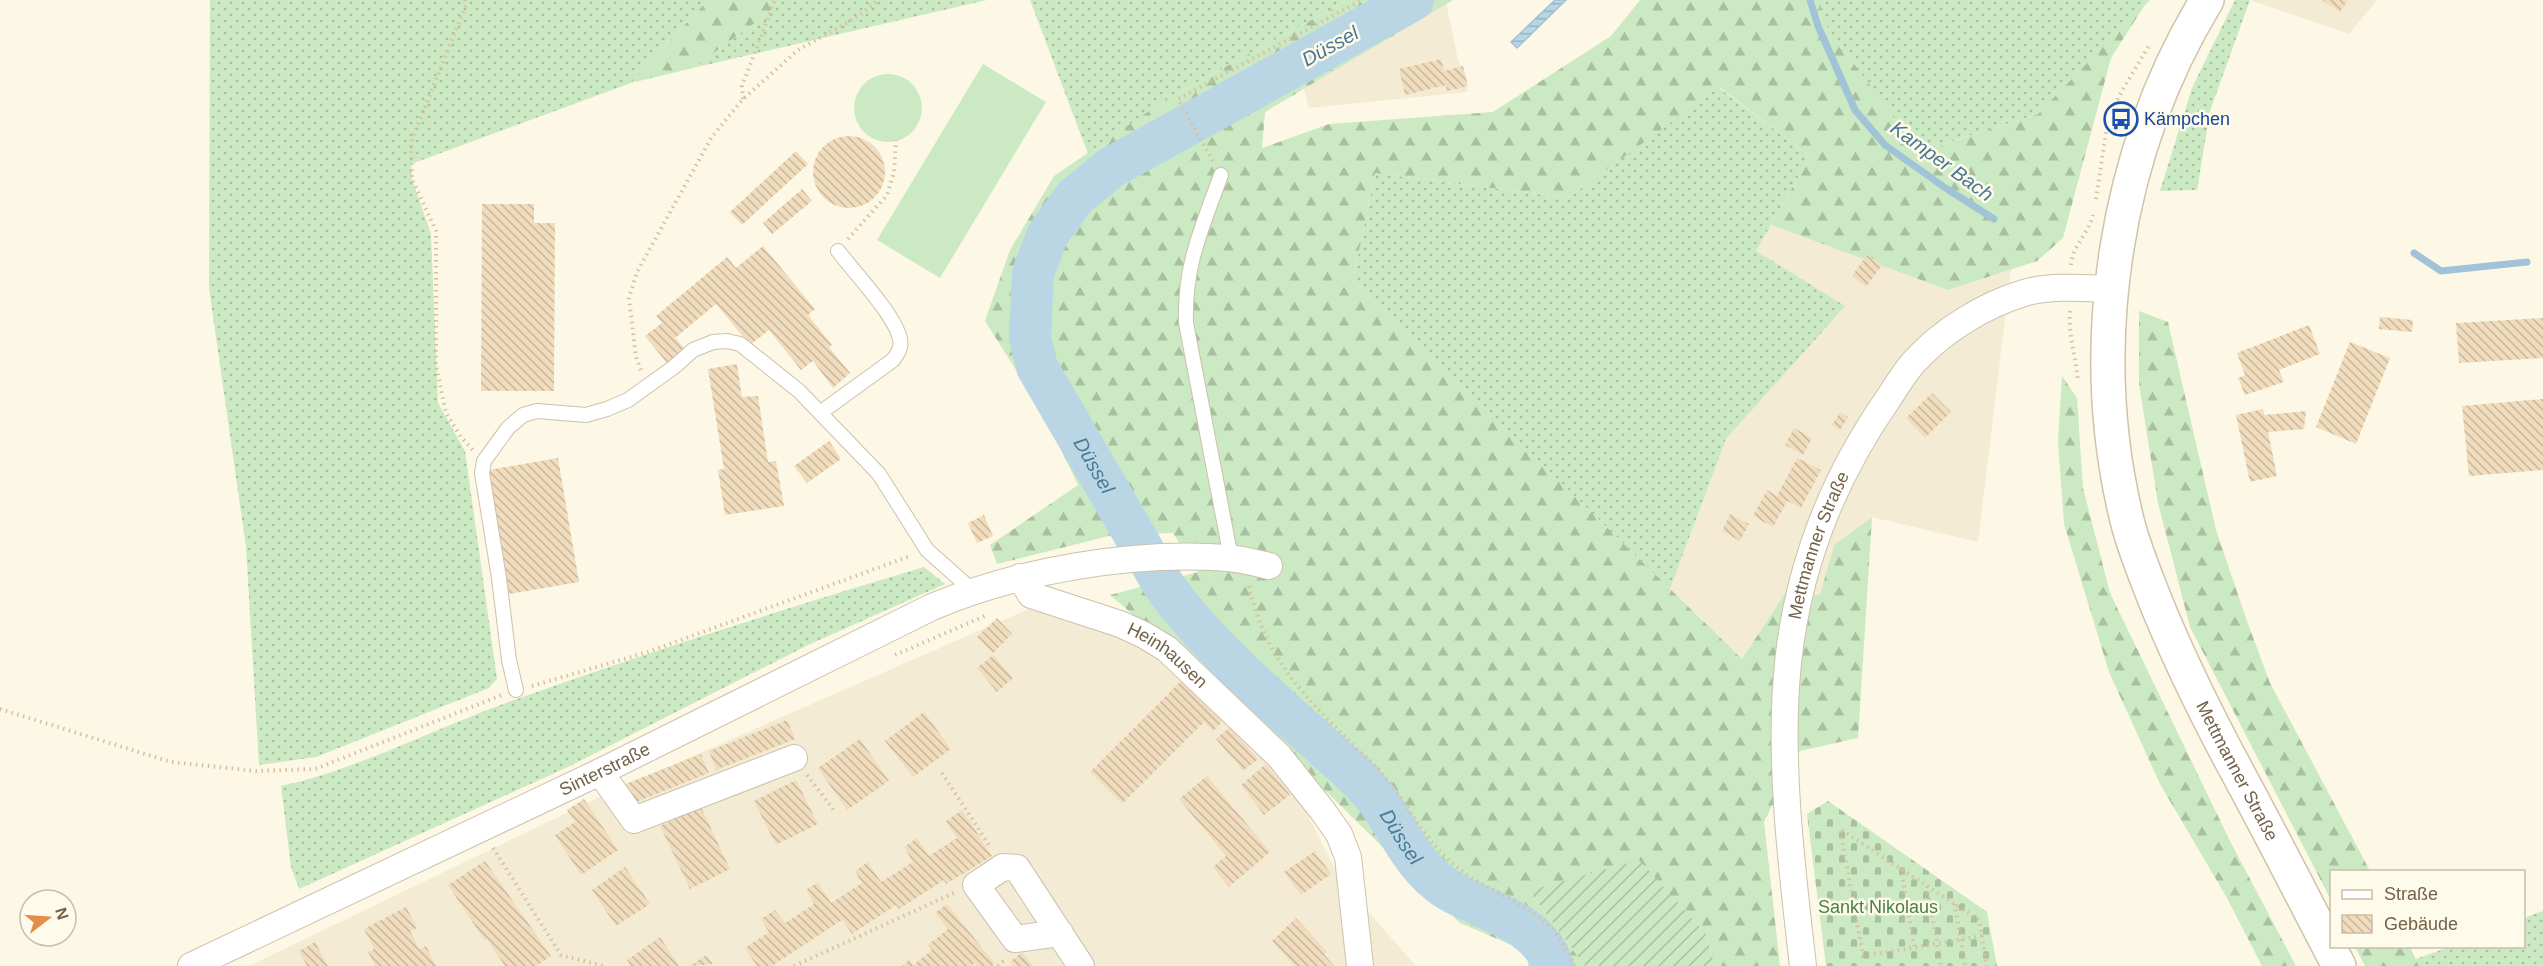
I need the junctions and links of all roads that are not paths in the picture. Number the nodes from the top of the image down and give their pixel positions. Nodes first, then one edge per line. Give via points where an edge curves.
1 (2207, 0) edge
2 (1221, 175) dead end
3 (838, 251) road end
4 (2110, 289) junction
5 (820, 413) junction
6 (1237, 560) junction
7 (1269, 566) dead end
8 (1020, 577) junction
9 (972, 590) junction
10 (516, 690) road end
11 (794, 758) road end
12 (600, 772) junction
13 (1060, 933) junction
14 (190, 966) edge
15 (1081, 966) edge
16 (1360, 966) edge
17 (1803, 966) edge
18 (2339, 966) edge

1 - 4 main road, Mettmanner Straße via 2176,56 2146,130 2132,178
2 - 6 lane via 1187,279 1186,323
3 - 5 lane via 893,322 900,350 893,360
4 - 17 street, Mettmanner Straße via 2026,292 1984,309 1944,334 1913,362 1871,423 1840,481 1811,548 1796,603 1788,664 1788,809
4 - 18 main road, Mettmanner Straße via 2111,413 2126,517 2145,575 2201,705
5 - 9 lane via 879,474 927,550
5 - 10 lane via 740,344 727,341 693,350 627,400 586,415 537,411 523,415 508,428 484,461 482,473
6 - 7 street
6 - 8 street via 1130,560
8 - 9 street, Sinterstraße
8 - 16 street, Heinhausen via 1032,595 1120,624 1167,649 1279,756 1339,834 1348,857
9 - 12 street, Sinterstraße
11 - 12 street via 634,820
12 - 14 street, Sinterstraße
13 - 13 street via 1015,939 976,885 1003,867 1017,868
13 - 15 street

